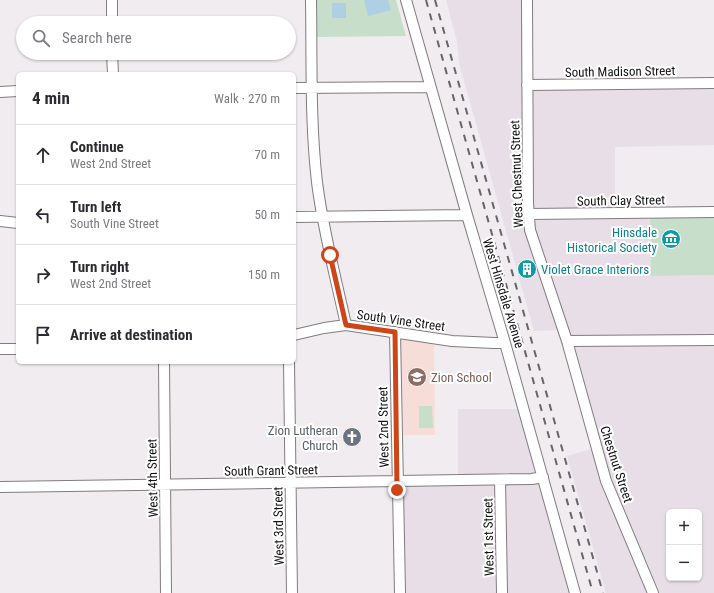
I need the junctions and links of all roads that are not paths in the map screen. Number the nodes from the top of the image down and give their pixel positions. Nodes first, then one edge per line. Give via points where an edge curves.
1 (112, 0) edge
2 (312, 0) edge
3 (406, 0) edge
4 (527, 0) edge
5 (112, 16) edge
6 (112, 60) edge
7 (113, 72) edge
8 (714, 83) edge
9 (527, 85) junction
10 (430, 87) junction
11 (296, 88) edge
12 (313, 88) junction
13 (0, 92) edge
14 (16, 92) edge
15 (714, 212) edge
16 (528, 214) junction
17 (467, 215) junction
18 (296, 217) edge
19 (322, 217) junction
20 (0, 221) edge
21 (16, 223) edge
22 (346, 325) junction
23 (395, 332) junction
24 (296, 335) edge
25 (714, 340) edge
26 (567, 341) junction
27 (505, 343) junction
28 (0, 349) edge
29 (16, 349) edge
30 (164, 364) edge
31 (289, 364) edge
32 (543, 477) junction
33 (397, 480) junction
34 (500, 480) junction
35 (291, 482) junction
36 (165, 484) junction
37 (0, 487) edge
38 (166, 593) edge
39 (292, 593) edge
40 (400, 593) edge
41 (502, 593) edge
42 (575, 593) edge
43 (653, 593) edge

1 - 5 street
2 - 12 street
3 - 10 street, West Hinsdale Avenue
4 - 9 street, West Chestnut Street
6 - 7 street
8 - 9 street, South Madison Street
9 - 16 street, West Chestnut Street
10 - 12 street
10 - 17 street, West Hinsdale Avenue
11 - 12 street
12 - 19 street via 315,164
13 - 14 street
15 - 16 street, South Clay Street
16 - 26 street, West Chestnut Street via 530,230
17 - 19 street
17 - 27 street, West Hinsdale Avenue
18 - 19 street
19 - 22 street
20 - 21 street
22 - 23 street, South Vine Street
22 - 24 street, South Vine Street
23 - 27 street, South Vine Street via 452,341
23 - 33 street, West 2nd Street
25 - 26 street
26 - 43 street, Chestnut Street via 606,481
27 - 32 street, West Hinsdale Avenue
28 - 29 street
30 - 36 street, West 4th Street
31 - 35 street, West 3rd Street
32 - 34 street, South Grant Street
32 - 42 street, West Hinsdale Avenue
33 - 34 street, South Grant Street
33 - 35 street, South Grant Street
33 - 40 street, West 2nd Street
34 - 41 street, West 1st Street
35 - 36 street, South Grant Street
35 - 39 street, West 3rd Street
36 - 37 street, South Grant Street
36 - 38 street, West 4th Street

